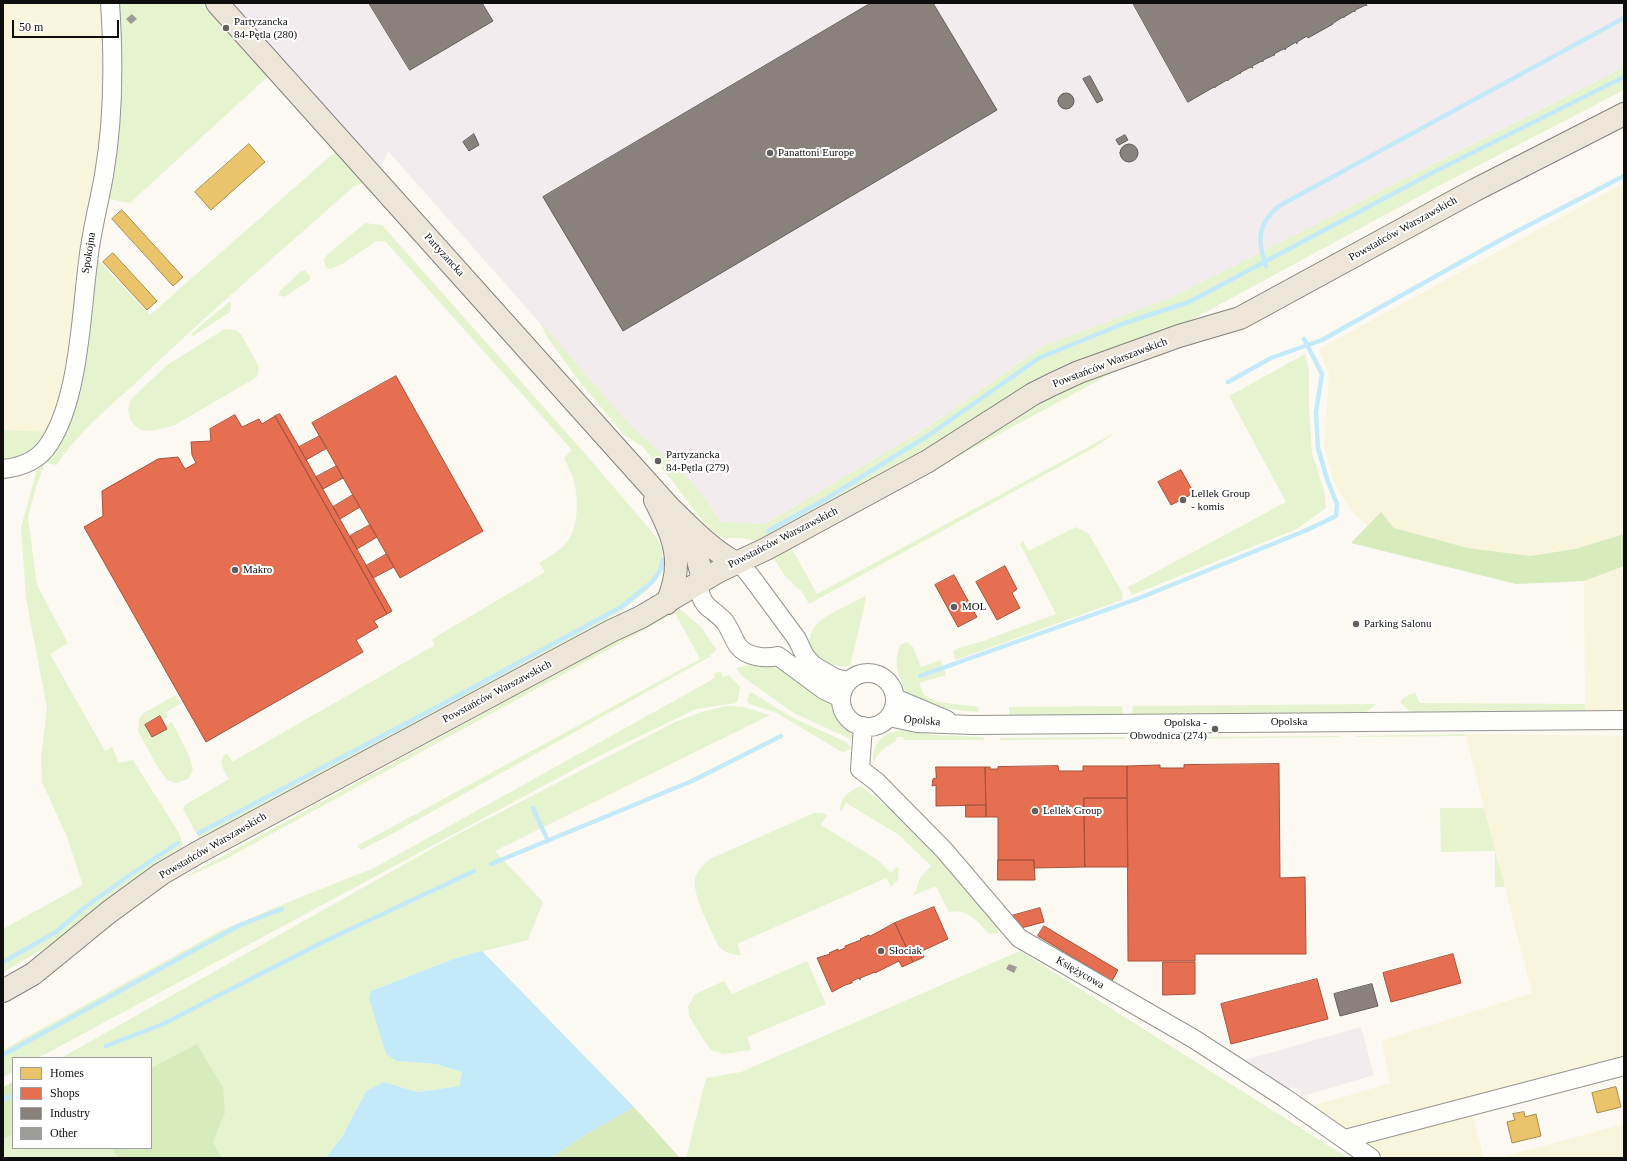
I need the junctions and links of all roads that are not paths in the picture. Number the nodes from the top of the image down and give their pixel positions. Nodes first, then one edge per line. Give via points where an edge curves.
1 (110, 3) edge
2 (217, 3) edge
3 (1624, 114) edge
4 (1624, 129) edge
5 (1587, 133) junction
6 (3, 469) edge
7 (645, 479) junction
8 (670, 508) junction
9 (736, 563) junction
10 (699, 576) junction
11 (667, 603) junction
12 (848, 681) junction
13 (841, 698) junction
14 (896, 698) junction
15 (889, 717) junction
16 (1624, 720) edge
17 (955, 724) junction
18 (862, 726) junction
19 (3, 991) edge
20 (1624, 1066) edge
21 (1345, 1139) junction
22 (1371, 1158) edge

1 - 6 street, Spokojna via 112,116 104,175 89,250 71,389 56,432 42,453 34,460
2 - 7 main road, Partyzancka
3 - 5 main road, Powstańców Warszawskich
4 - 5 main road, Powstańców Warszawskich
5 - 9 main road, Powstańców Warszawskich via 1475,190 1240,318 1179,336 1052,384 928,461
7 - 8 main road, Partyzancka
7 - 11 main road via 669,530 677,558
8 - 9 main road, Partyzancka via 724,557
8 - 10 main road, Partyzancka via 697,556
9 - 10 main road, Powstańców Warszawskich
9 - 12 street via 752,578 813,665 835,678
10 - 11 main road, Powstańców Warszawskich
10 - 13 street via 702,600 724,621 743,651 762,657 778,656 824,690
11 - 19 main road, Powstańców Warszawskich via 611,630 161,874 109,912 33,974
12 - 13 street
12 - 14 street via 860,674 881,675 891,685
13 - 18 street via 849,719
14 - 15 street
14 - 17 street, Opolska
15 - 17 street, Opolska via 917,723
15 - 18 street via 877,725
16 - 17 street, Opolska
18 - 21 street, Księżycowa via 860,769 877,782 944,850 1019,938 1194,1039
20 - 21 street
21 - 22 street, Księżycowa

